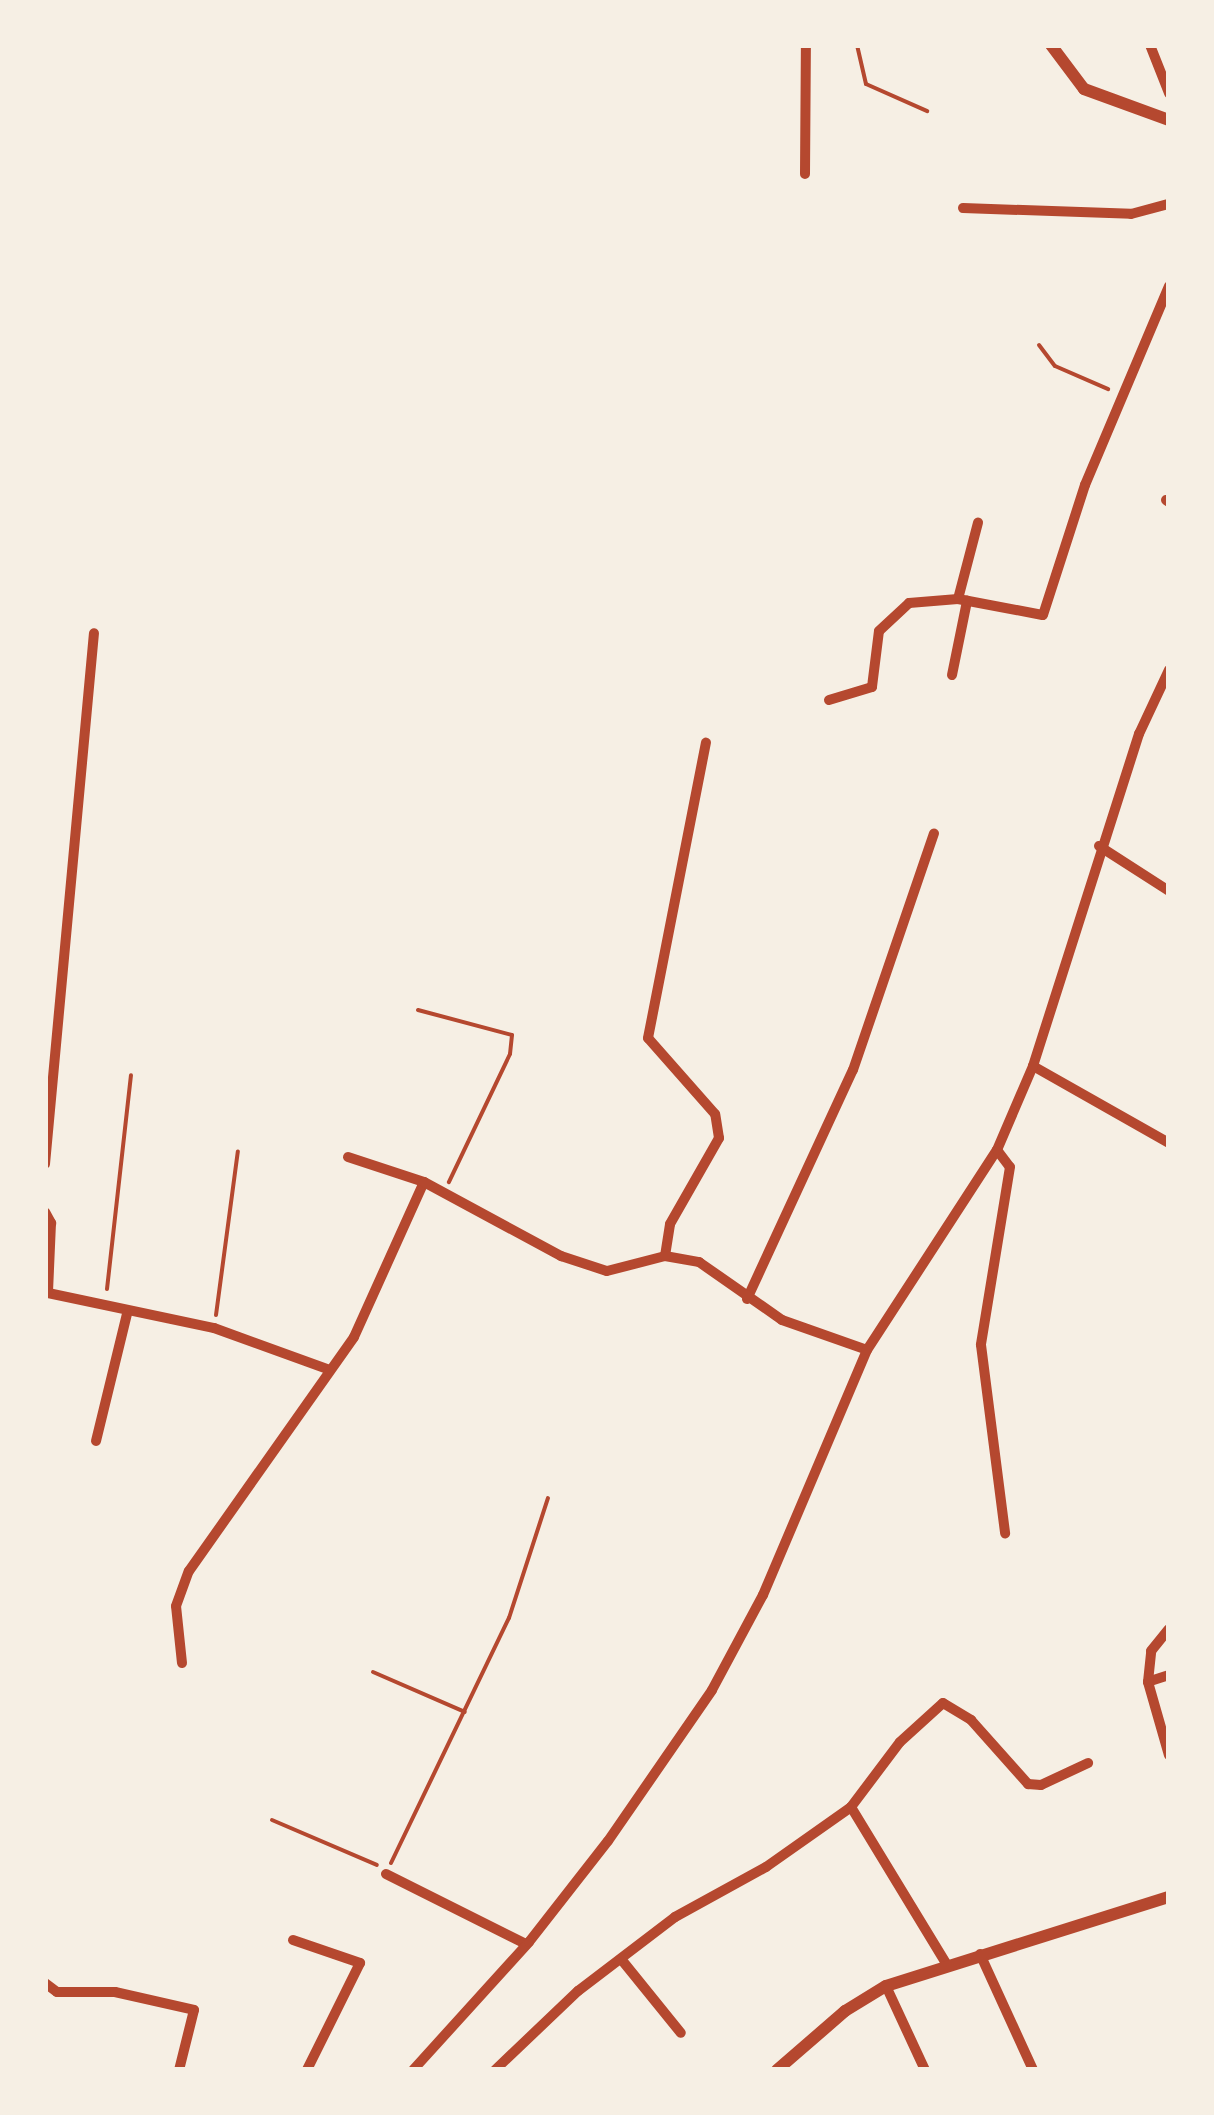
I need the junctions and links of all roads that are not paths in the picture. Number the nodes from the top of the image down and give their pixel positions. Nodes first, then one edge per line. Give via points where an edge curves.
1 (806, 45) edge
2 (1051, 45) edge
3 (1150, 45) edge
4 (1169, 93) edge
5 (1169, 120) edge
6 (806, 174) dead end
7 (1169, 204) edge
8 (962, 208) dead end
9 (1169, 286) edge
10 (978, 523) dead end
11 (962, 600) junction
12 (94, 632) dead end
13 (1169, 670) edge
14 (952, 675) dead end
15 (828, 700) dead end
16 (706, 743) dead end
17 (934, 833) dead end
18 (1099, 846) junction
19 (1169, 891) edge
20 (1033, 1066) junction
21 (1169, 1143) edge
22 (997, 1150) junction
23 (348, 1157) dead end
24 (45, 1164) edge
25 (424, 1182) junction
26 (45, 1212) edge
27 (665, 1256) junction
28 (747, 1299) junction
29 (126, 1314) junction
30 (867, 1350) junction
31 (330, 1370) junction
32 (96, 1440) dead end
33 (1005, 1533) dead end
34 (1169, 1629) edge
35 (182, 1663) dead end
36 (1169, 1675) edge
37 (1148, 1682) junction
38 (1169, 1755) edge
39 (1088, 1762) dead end
40 (851, 1806) junction
41 (386, 1874) road end
42 (1169, 1897) edge
43 (294, 1940) dead end
44 (526, 1944) junction
45 (980, 1954) junction
46 (621, 1959) junction
47 (946, 1963) junction
48 (45, 1982) edge
49 (886, 1986) junction
50 (681, 2033) dead end
51 (179, 2070) edge
52 (307, 2070) edge
53 (413, 2070) edge
54 (495, 2070) edge
55 (777, 2070) edge
56 (924, 2070) edge
57 (1033, 2070) edge

1 - 6 street
2 - 5 street via 1084,89
3 - 4 street
7 - 8 street via 1131,214
9 - 11 street via 1085,485 1043,615
10 - 11 street
11 - 14 street
11 - 15 street via 923,598 898,611 874,646 872,688
12 - 24 street
13 - 18 street
16 - 27 street via 648,1038 715,1114 719,1138 670,1224
17 - 28 street via 853,1070
18 - 19 street
18 - 20 street
20 - 21 street
20 - 22 street
22 - 30 street
22 - 33 street via 1010,1167 981,1345
23 - 25 street
25 - 27 street via 608,1271
25 - 31 street via 354,1337
26 - 29 street via 51,1223 48,1293
27 - 28 street via 714,1270
28 - 30 street via 782,1320
29 - 31 street via 214,1328
29 - 32 street
30 - 44 street via 763,1595 712,1690
31 - 35 street via 189,1571 176,1606
34 - 37 street via 1152,1651
36 - 37 street
37 - 38 street
39 - 40 street via 1028,1784 971,1720 943,1703 900,1742
40 - 46 street via 766,1867 675,1917
40 - 47 street
41 - 44 street
42 - 45 street
43 - 52 street via 360,1963
44 - 53 street
45 - 47 street
45 - 57 street
46 - 50 street
46 - 54 street
47 - 49 street
48 - 51 street via 57,1992 114,1992 194,2010
49 - 55 street via 846,2010
49 - 56 street

